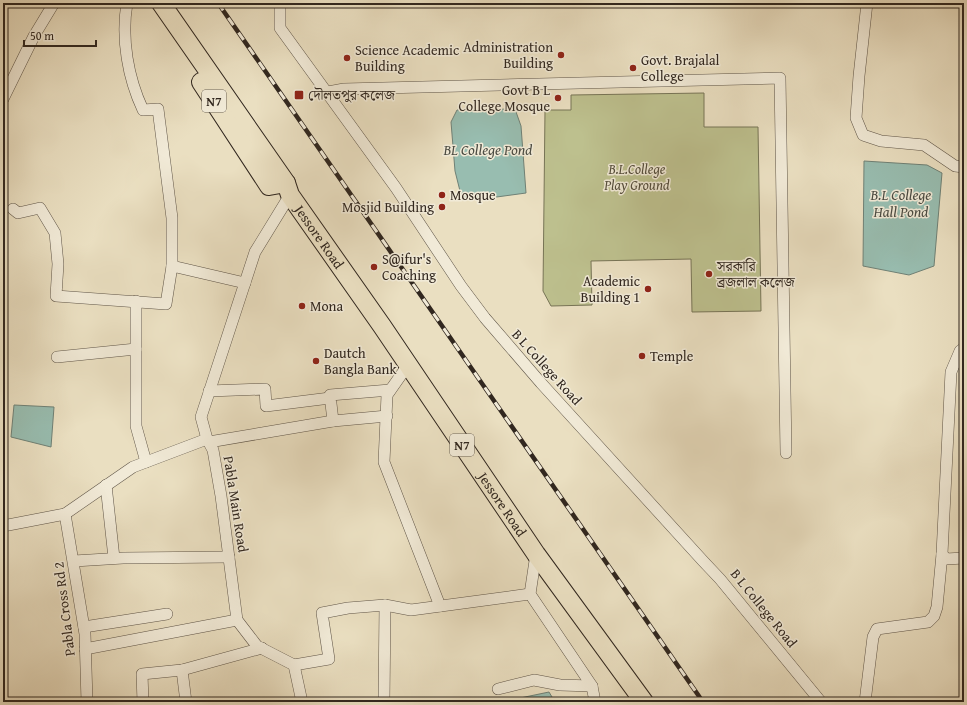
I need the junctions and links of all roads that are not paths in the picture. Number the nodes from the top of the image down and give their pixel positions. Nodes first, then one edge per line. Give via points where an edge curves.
1 (54, 3) edge
2 (127, 3) edge
3 (149, 3) edge
4 (161, 3) edge
5 (280, 3) edge
6 (867, 3) edge
7 (328, 92) junction
8 (3, 99) edge
9 (964, 167) edge
10 (288, 189) junction
11 (13, 209) dead end
12 (172, 266) junction
13 (245, 283) junction
14 (136, 302) junction
15 (964, 348) edge
16 (136, 349) junction
17 (57, 358) dead end
18 (408, 365) junction
19 (390, 390) junction
20 (209, 391) junction
21 (330, 398) junction
22 (387, 416) junction
23 (334, 421) junction
24 (208, 441) junction
25 (786, 453) dead end
26 (146, 462) junction
27 (106, 485) junction
28 (65, 514) junction
29 (3, 526) edge
30 (536, 554) junction
31 (942, 554) junction
32 (229, 557) junction
33 (114, 558) junction
34 (964, 558) edge
35 (74, 561) junction
36 (530, 594) junction
37 (385, 605) junction
38 (440, 606) junction
39 (167, 614) dead end
40 (238, 620) junction
41 (84, 628) junction
42 (262, 648) junction
43 (85, 649) junction
44 (294, 665) junction
45 (182, 670) junction
46 (592, 686) junction
47 (498, 689) dead end
48 (87, 702) edge
49 (143, 702) edge
50 (186, 702) edge
51 (302, 702) edge
52 (384, 702) edge
53 (595, 702) edge
54 (644, 702) edge
55 (821, 702) edge
56 (865, 702) edge

1 - 8 street via 34,36
2 - 12 street via 124,23 134,92 143,110 158,109 172,218
3 - 10 highway, N7 via 269,186
4 - 10 highway, Jessore Road / N7
5 - 7 street, B L College Road via 280,28
6 - 9 street via 856,118 863,135 881,141 924,145 955,166
7 - 25 street via 352,89 780,78
7 - 55 street, B L College Road via 495,332 720,579
10 - 13 street, Pabla Main Road via 255,252
10 - 18 highway, Jessore Road / N7
11 - 14 street via 18,213 40,208 55,233 58,264 56,296
12 - 13 street
12 - 14 street via 166,304
13 - 20 street, Pabla Main Road
14 - 16 street
15 - 31 street via 960,351 951,372
16 - 17 street
16 - 26 street via 136,426
18 - 19 street
18 - 30 highway, Jessore Road / N7
19 - 21 street via 330,395
19 - 22 street via 387,395
20 - 21 street via 265,389 266,406
20 - 24 street, Pabla Main Road via 201,417
21 - 23 street
22 - 23 street
22 - 38 street via 384,462
23 - 24 street
24 - 26 street
24 - 32 street, Pabla Main Road via 216,465
26 - 27 street via 133,467
27 - 28 street
27 - 33 street
28 - 29 street
28 - 35 street, Pabla Cross Rd 2
30 - 36 street
30 - 54 highway, Jessore Road / N7
31 - 34 street via 946,559
31 - 56 street via 934,616 928,622 877,629 872,637
32 - 33 street
32 - 40 street, Pabla Main Road
33 - 35 street
35 - 41 street, Pabla Cross Rd 2
36 - 38 street
36 - 46 street
37 - 38 street via 411,610
37 - 44 street via 322,613 328,659
37 - 52 street
39 - 41 street
40 - 42 street, Pabla Main Road
40 - 43 street
41 - 43 street, Pabla Cross Rd 2
42 - 44 street, Pabla Main Road
42 - 45 street
43 - 48 street, Pabla Cross Rd 2
44 - 51 street
45 - 49 street via 142,674
45 - 50 street
46 - 47 street via 560,685 534,680
46 - 53 street

